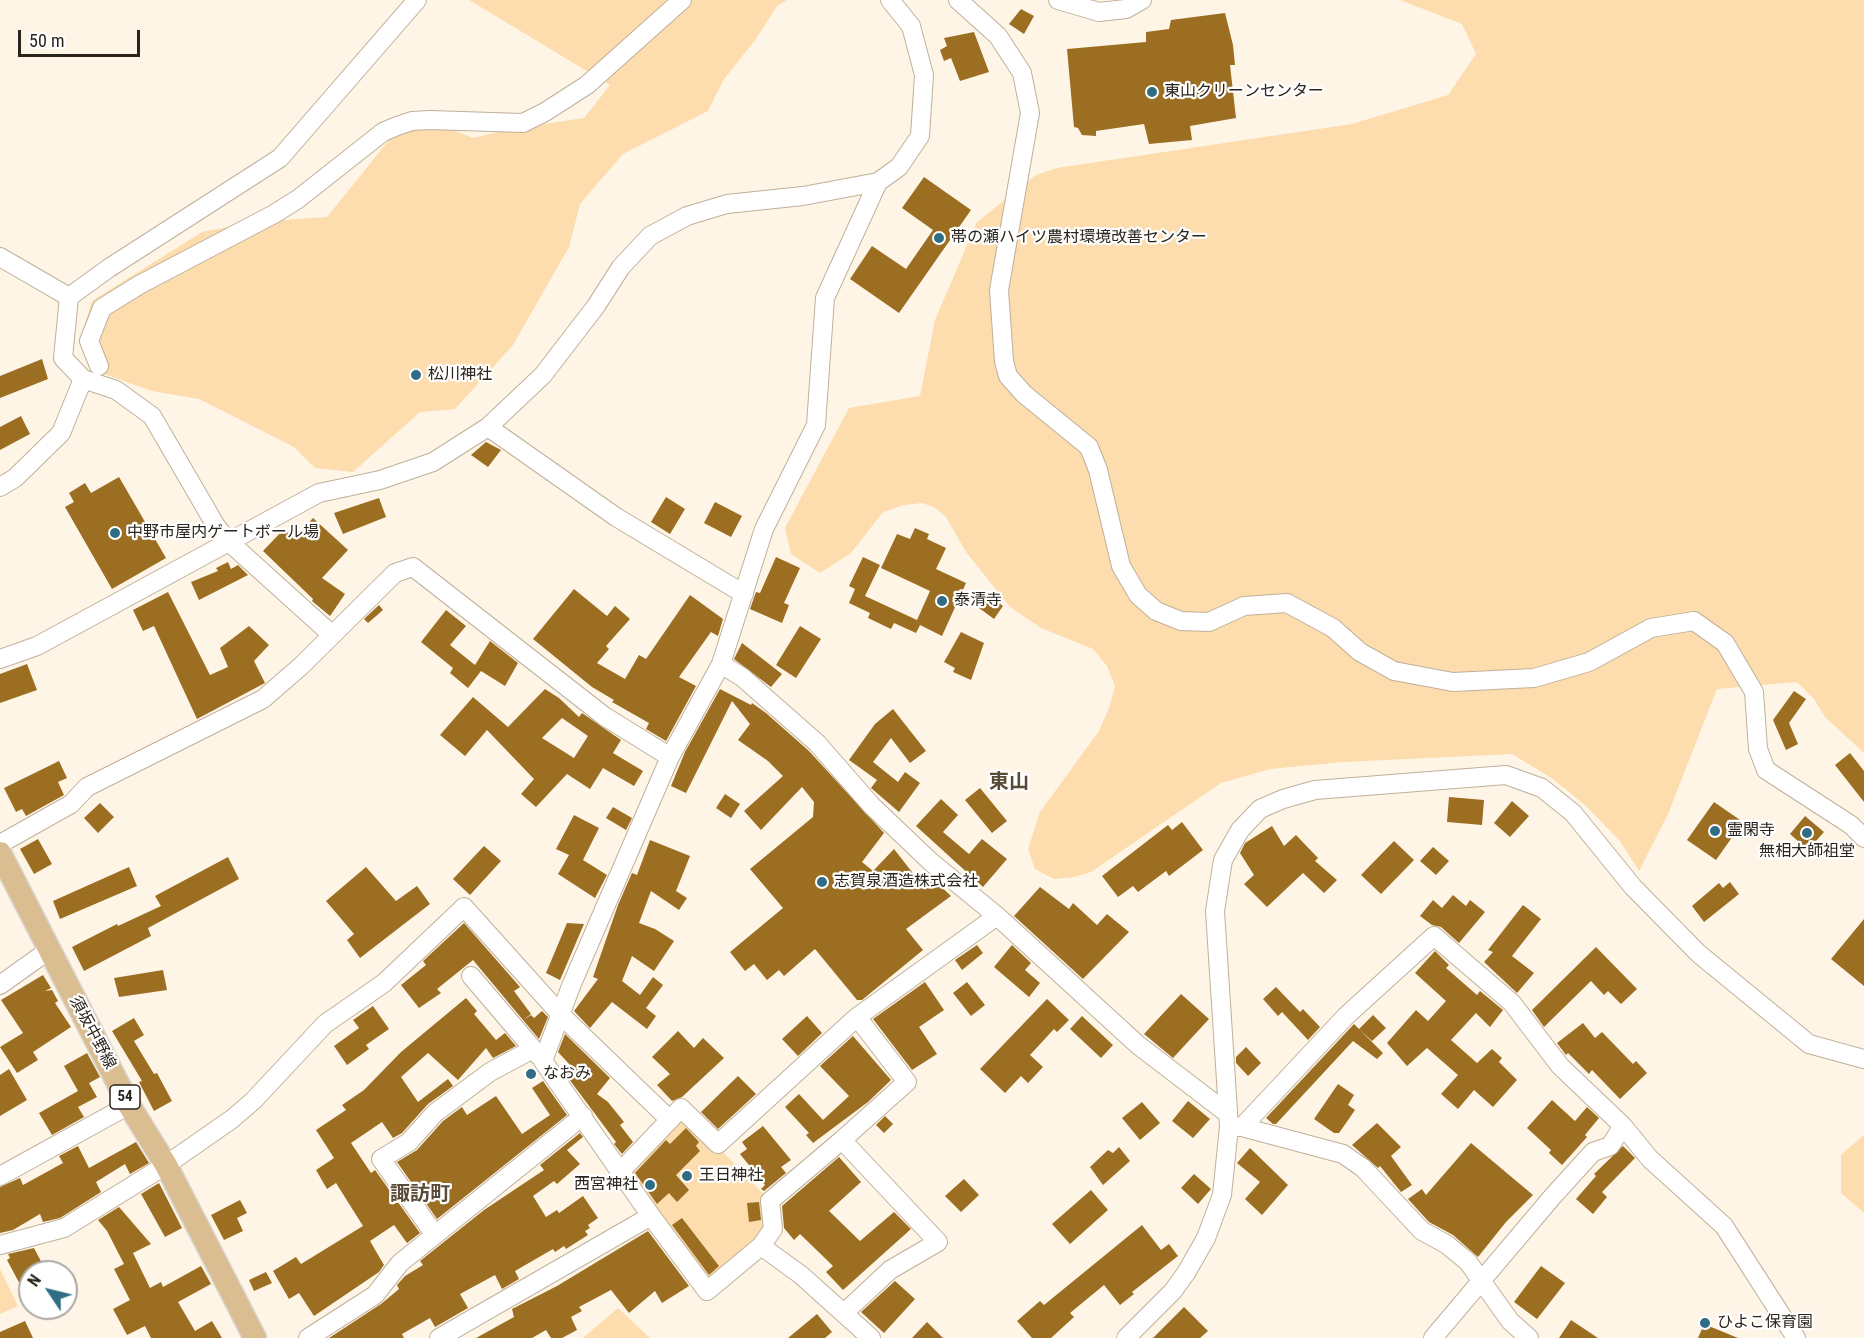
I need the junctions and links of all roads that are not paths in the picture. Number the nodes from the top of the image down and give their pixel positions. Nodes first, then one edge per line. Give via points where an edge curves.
1 (417, 0) edge
2 (682, 0) edge
3 (890, 0) edge
4 (958, 0) edge
5 (1058, 0) edge
6 (1142, 0) edge
7 (878, 182) junction
8 (0, 257) edge
9 (69, 297) junction
10 (99, 366) dead end
11 (83, 379) junction
12 (488, 427) junction
13 (0, 487) edge
14 (228, 541) junction
15 (744, 594) junction
16 (331, 634) junction
17 (0, 659) edge
18 (721, 664) junction
19 (670, 758) junction
20 (1864, 838) edge
21 (0, 844) edge
22 (0, 853) edge
23 (997, 916) junction
24 (48, 950) junction
25 (471, 976) dead end
26 (0, 985) edge
27 (562, 1016) junction
28 (856, 1017) junction
29 (538, 1055) junction
30 (1864, 1059) edge
31 (129, 1105) junction
32 (583, 1116) junction
33 (670, 1120) junction
34 (1233, 1122) junction
35 (1623, 1126) junction
36 (842, 1140) junction
37 (166, 1165) junction
38 (620, 1172) junction
39 (0, 1176) edge
40 (651, 1216) junction
41 (435, 1235) junction
42 (0, 1245) edge
43 (761, 1246) junction
44 (1483, 1280) junction
45 (845, 1312) junction
46 (255, 1338) edge
47 (308, 1338) edge
48 (439, 1338) edge
49 (871, 1338) edge
50 (1126, 1338) edge
51 (1433, 1338) edge
52 (1529, 1338) edge
53 (1796, 1338) edge

1 - 9 street via 280,158
2 - 10 street via 587,85 545,112 523,123 412,121 383,132 298,199 102,308 89,340
3 - 7 street via 911,26 924,75 920,136 899,167
4 - 20 street via 998,36 1022,73 1030,113 999,290 1008,376 1089,447 1121,566 1138,595 1156,611 1180,621 1209,622 1244,606 1287,603 1333,628 1360,652 1394,671 1453,681 1534,678 1589,662 1651,628 1694,621 1725,643 1754,692 1758,749 1767,770 1851,825
5 - 6 street via 1099,12 1126,9
7 - 12 street via 803,196 727,204 687,216 650,236 621,267 543,375
7 - 15 street via 825,298 816,425 764,529
8 - 9 street
9 - 11 street via 63,358
11 - 13 street via 61,433 15,478
11 - 14 street via 116,390 152,416
12 - 14 street via 433,462 380,480 319,493
12 - 15 street via 616,517
14 - 16 street
14 - 17 street via 37,646
15 - 18 street
16 - 19 street via 395,573 413,567 604,716
16 - 21 street via 263,699 87,787 71,804
18 - 19 street
18 - 23 street via 742,677 817,743 872,806 930,862
19 - 27 street via 571,986
22 - 24 main road, 須坂中野線 / 54
23 - 28 street
23 - 34 street via 1138,1045
24 - 26 street
24 - 31 main road, 須坂中野線 / 54
25 - 29 street
27 - 29 street
27 - 33 street
27 - 37 street via 464,907 384,983 325,1024 253,1101
28 - 33 street via 718,1144 681,1108
28 - 36 street via 907,1082
29 - 32 street
29 - 41 street via 490,1072 435,1113 409,1142 381,1159
30 - 34 street via 1809,1044 1699,954 1633,887 1573,813 1542,788 1506,775 1315,790 1260,809 1240,830 1223,860 1215,911
31 - 37 main road, 須坂中野線 / 54
31 - 39 street
32 - 38 street
32 - 41 street
33 - 38 street
34 - 35 street via 1434,936 1512,1003 1560,1066
34 - 44 street via 1343,1154 1363,1168 1422,1231 1446,1244
34 - 50 street via 1222,1195 1206,1238 1173,1291
35 - 44 street via 1611,1146 1593,1152 1553,1196
35 - 53 street via 1650,1159 1724,1226
36 - 43 street via 770,1201 773,1229
36 - 45 street via 938,1242 890,1270
37 - 42 street via 64,1228
37 - 46 main road, 須坂中野線 / 54
38 - 40 street
40 - 43 street via 707,1291
40 - 48 street
41 - 47 street via 400,1263 375,1295
43 - 45 street
44 - 51 street
44 - 52 street via 1510,1321
45 - 49 street

